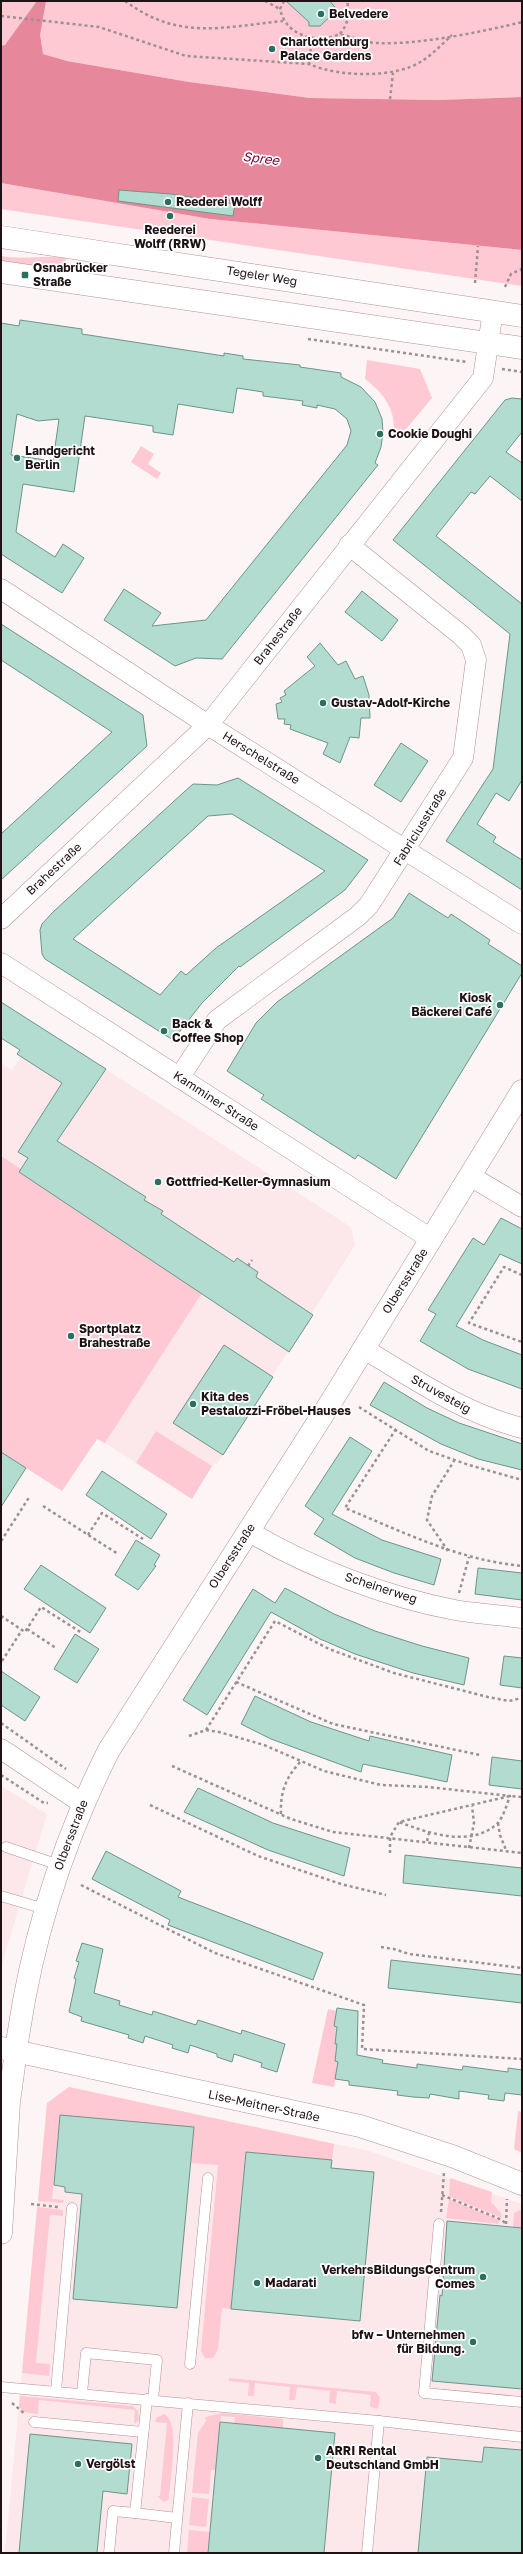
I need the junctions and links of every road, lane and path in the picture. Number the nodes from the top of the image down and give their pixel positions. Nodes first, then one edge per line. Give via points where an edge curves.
1 (125, 1) edge
2 (265, 1) edge
3 (284, 1) edge
4 (347, 1) edge
5 (280, 9) junction
6 (1, 16) edge
7 (283, 20) junction
8 (522, 22) edge
9 (340, 34) junction
10 (452, 35) junction
11 (312, 38) junction
12 (309, 64) junction
13 (393, 72) junction
14 (390, 99) dead end
15 (1, 237) edge
16 (478, 246) dead end
17 (522, 270) edge
18 (1, 272) edge
19 (475, 283) dead end
20 (505, 288) dead end
21 (493, 311) junction
22 (522, 316) edge
23 (488, 343) junction
24 (522, 348) edge
25 (507, 370) dead end
26 (522, 372) edge
27 (349, 545) junction
28 (1, 589) edge
29 (208, 725) junction
30 (406, 850) junction
31 (1, 919) edge
32 (522, 924) edge
33 (1, 963) edge
34 (179, 1078) junction
35 (522, 1091) edge
36 (470, 1176) junction
37 (522, 1207) edge
38 (431, 1239) junction
39 (252, 1260) dead end
40 (248, 1266) dead end
41 (522, 1275) edge
42 (522, 1342) edge
43 (364, 1349) junction
44 (359, 1407) dead end
45 (522, 1428) edge
46 (396, 1429) junction
47 (454, 1461) junction
48 (522, 1480) edge
49 (30, 1496) dead end
50 (43, 1506) dead end
51 (248, 1531) junction
52 (88, 1535) junction
53 (143, 1539) dead end
54 (1, 1541) edge
55 (448, 1551) junction
56 (118, 1554) dead end
57 (469, 1557) junction
58 (522, 1566) edge
59 (459, 1595) dead end
60 (1, 1616) edge
61 (522, 1618) edge
62 (27, 1629) junction
63 (22, 1630) junction
64 (82, 1633) dead end
65 (56, 1648) dead end
66 (2, 1661) dead end
67 (236, 1682) junction
68 (522, 1698) edge
69 (1, 1723) edge
70 (206, 1730) junction
71 (189, 1736) dead end
72 (1, 1749) edge
73 (480, 1754) dead end
74 (54, 1759) dead end
75 (301, 1761) junction
76 (172, 1766) dead end
77 (1, 1775) edge
78 (32, 1795) dead end
79 (510, 1796) junction
80 (522, 1797) edge
81 (82, 1803) junction
82 (150, 1805) dead end
83 (472, 1806) junction
84 (281, 1814) junction
85 (399, 1822) junction
86 (498, 1823) junction
87 (429, 1833) junction
88 (472, 1835) junction
89 (390, 1837) junction
90 (427, 1841) junction
91 (6, 1847) dead end
92 (469, 1848) junction
93 (506, 1850) junction
94 (390, 1853) dead end
95 (522, 1853) edge
96 (59, 1865) junction
97 (81, 1885) dead end
98 (386, 1895) dead end
99 (1, 1896) edge
100 (45, 1909) junction
101 (381, 1947) dead end
102 (522, 1968) edge
103 (8, 2050) edge
104 (522, 2059) edge
105 (444, 2173) dead end
106 (208, 2178) dead end
107 (514, 2190) edge
108 (442, 2195) junction
109 (31, 2204) dead end
110 (72, 2208) joint
111 (441, 2208) dead end
112 (439, 2224) dead end
113 (1, 2234) edge
114 (190, 2364) dead end
115 (1, 2387) edge
116 (56, 2391) junction
117 (82, 2393) junction
118 (150, 2399) junction
119 (522, 2402) edge
120 (188, 2403) junction
121 (379, 2420) junction
122 (34, 2422) dead end
123 (143, 2432) junction
124 (522, 2437) edge
125 (135, 2513) junction
126 (177, 2518) junction
127 (109, 2553) edge
128 (174, 2553) edge
129 (367, 2553) edge

1 - 7 path via 139,11 190,30
2 - 5 path
3 - 5 path
4 - 9 path via 349,13 345,28
5 - 7 path
6 - 12 path via 99,27 186,56
7 - 11 path via 295,31
8 - 10 path
9 - 10 path via 377,43
9 - 11 path via 328,38
10 - 13 path via 422,61
11 - 12 path
12 - 13 path via 320,69 361,74
13 - 14 path
15 - 21 main road, Tegeler Weg
16 - 19 path
17 - 20 path via 511,274
18 - 23 main road
21 - 22 main road, Tegeler Weg
21 - 23 street, Brahestraße
23 - 24 main road
23 - 27 street, Brahestraße via 483,378
25 - 26 path
27 - 29 street, Brahestraße
27 - 30 street, Fabriciusstraße via 461,634 475,652 463,758
28 - 29 street, Herschelstraße
29 - 30 street, Herschelstraße
29 - 31 street, Brahestraße
30 - 32 street, Herschelstraße
30 - 34 street, Fabriciusstraße via 369,905 358,916 217,1020
33 - 34 street, Kamminer Straße
34 - 38 street, Kamminer Straße
35 - 36 main road, Olbersstraße
36 - 37 street
36 - 38 main road, Olbersstraße
38 - 43 main road, Olbersstraße
39 - 40 path
41 - 42 path via 504,1268 470,1323
43 - 45 street, Struvesteig via 462,1407 493,1420
43 - 51 main road, Olbersstraße
44 - 46 path
46 - 47 path via 429,1451
46 - 55 path via 345,1508
47 - 48 path
47 - 55 path via 432,1496 427,1520
49 - 54 path
50 - 52 path
51 - 61 street, Scheinerweg via 280,1549 378,1588 456,1610
51 - 81 main road, Olbersstraße via 109,1750
52 - 53 path via 102,1513
52 - 56 path
55 - 57 path
57 - 58 path
57 - 59 path
60 - 63 path
62 - 63 path via 25,1632
62 - 64 path via 41,1607
62 - 65 path
63 - 66 path
67 - 68 path via 275,1621 329,1649 394,1673 488,1697 509,1701
67 - 70 path
67 - 73 path via 333,1724
69 - 74 path
70 - 71 path
70 - 75 path via 264,1745
72 - 81 street
75 - 79 path via 324,1771 381,1786 428,1787
75 - 84 path via 282,1789
76 - 84 path
77 - 78 path
79 - 80 path
79 - 83 path
79 - 86 path
81 - 96 main road, Olbersstraße
82 - 98 path via 258,1856 341,1884
83 - 85 path
83 - 88 path
84 - 89 path via 333,1832
85 - 87 path
85 - 89 path
86 - 88 path via 480,1835
86 - 93 path
87 - 88 path
87 - 90 path
88 - 92 path
89 - 90 path
89 - 94 path
90 - 92 path
91 - 96 lane
92 - 93 path
93 - 95 path
96 - 100 main road, Olbersstraße
97 - 104 path via 215,1953 364,2005 362,2049
99 - 100 lane
100 - 103 main road, Olbersstraße
101 - 102 path via 409,1954
103 - 107 main road, Lise-Meitner-Straße via 360,2126 452,2156
103 - 113 main road, Olbersstraße via 9,2102
105 - 108 path
106 - 114 lane
107 - 108 path via 506,2224
108 - 111 path
109 - 110 path
110 - 116 lane
112 - 119 lane via 424,2393
115 - 116 lane
116 - 117 lane
117 - 118 lane
117 - 118 lane via 86,2353 157,2360
118 - 120 lane
118 - 123 lane
120 - 121 lane
120 - 126 lane
121 - 124 lane
121 - 129 lane
122 - 123 lane
123 - 125 lane
125 - 126 lane
125 - 127 lane via 114,2511
126 - 128 lane

